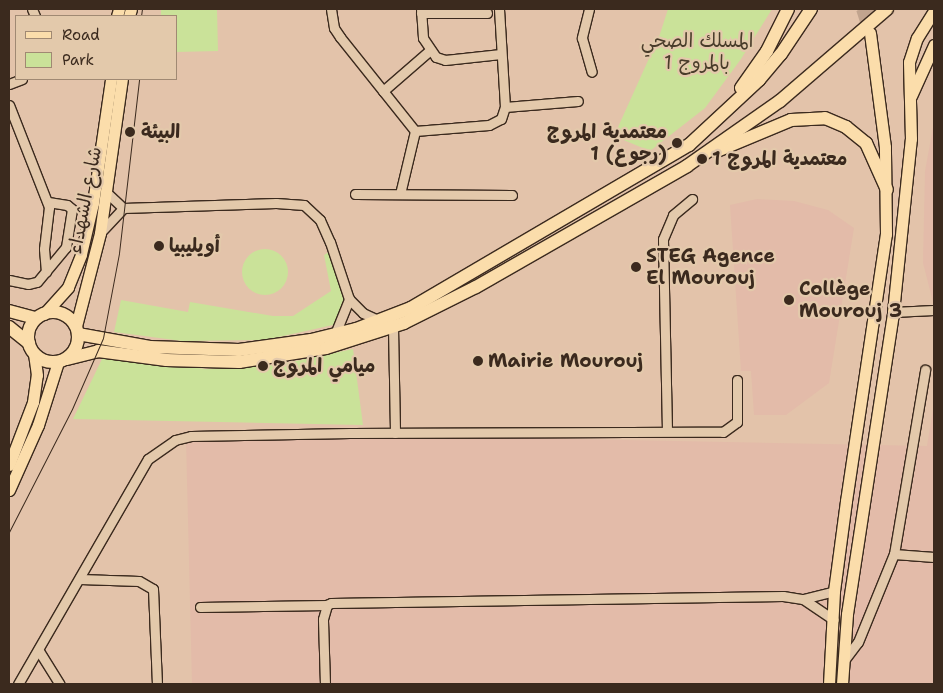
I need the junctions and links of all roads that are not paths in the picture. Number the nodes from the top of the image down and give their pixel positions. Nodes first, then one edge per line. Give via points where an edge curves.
1 (331, 9) edge
2 (498, 9) edge
3 (589, 9) edge
4 (788, 9) edge
5 (811, 9) edge
6 (887, 9) edge
7 (421, 11) edge
8 (934, 11) edge
9 (487, 13) dead end
10 (870, 33) tunnel mouth
11 (934, 45) edge
12 (429, 51) junction
13 (501, 54) junction
14 (592, 72) dead end
15 (111, 80) edge
16 (122, 80) edge
17 (383, 91) junction
18 (910, 98) junction
19 (578, 101) dead end
20 (9, 104) edge
21 (505, 107) junction
22 (415, 131) junction
23 (702, 134) junction
24 (710, 151) junction
25 (887, 190) junction
26 (106, 192) junction
27 (355, 194) dead end
28 (400, 194) junction
29 (512, 195) dead end
30 (692, 199) dead end
31 (48, 202) junction
32 (123, 208) junction
33 (100, 233) junction
34 (46, 272) junction
35 (9, 280) edge
36 (348, 300) junction
37 (934, 310) edge
38 (9, 311) edge
39 (893, 312) junction
40 (40, 316) junction
41 (380, 321) junction
42 (9, 327) edge
43 (393, 327) junction
44 (77, 330) junction
45 (335, 334) junction
46 (31, 348) junction
47 (62, 360) junction
48 (925, 370) dead end
49 (737, 380) dead end
50 (582, 422) dead end
51 (666, 431) junction
52 (582, 432) junction
53 (395, 433) junction
54 (9, 465) edge
55 (9, 490) edge
56 (894, 554) junction
57 (934, 557) edge
58 (80, 579) junction
59 (834, 591) junction
60 (803, 599) junction
61 (327, 605) junction
62 (200, 607) dead end
63 (834, 620) junction
64 (39, 651) junction
65 (845, 659) junction
66 (18, 684) edge
67 (60, 684) edge
68 (157, 684) edge
69 (325, 684) edge
70 (829, 684) edge
71 (842, 684) edge

1 - 17 street via 334,28
2 - 13 street
3 - 14 street via 582,38
4 - 23 highway via 761,62
5 - 23 highway via 786,48 759,80
6 - 24 highway via 780,101
7 - 9 street
7 - 12 street via 423,38
8 - 18 main road via 910,56
10 - 25 main road via 885,147
11 - 18 main road
12 - 13 street via 445,60
12 - 17 street
13 - 21 street
15 - 40 main road, شارع الشهداء via 93,203 81,254 68,287
16 - 26 main road, شارع الشهداء
17 - 22 street
18 - 39 main road via 911,138
19 - 21 street
20 - 31 street
21 - 22 street via 502,119 496,124
22 - 28 street
23 - 41 highway via 676,154 411,308
24 - 25 highway via 735,146 791,120 825,118 846,127 866,143
24 - 43 highway via 476,287
25 - 59 main road via 884,255
26 - 32 street
26 - 33 main road, شارع الشهداء
27 - 28 street
28 - 29 street
30 - 51 street via 673,215 663,239
31 - 34 street via 50,216 44,249
31 - 34 street via 67,205 72,212 68,243
32 - 33 street
32 - 36 street via 276,202 304,206 320,220 327,234
33 - 44 main road, شارع الشهداء
34 - 35 street via 32,283
36 - 41 street via 363,313
36 - 45 street
37 - 39 street
38 - 40 highway
39 - 65 main road via 849,604
40 - 44 highway via 66,315
40 - 46 highway via 29,330
41 - 45 highway
42 - 46 highway
43 - 47 highway via 326,348 239,362 166,360 98,351
43 - 53 street
44 - 45 highway via 187,350 280,346
44 - 47 highway via 76,348
46 - 47 highway via 49,362
46 - 54 main road via 37,375 33,402
47 - 55 main road
48 - 56 street
49 - 51 street via 738,416 734,427 723,432
50 - 52 street
51 - 52 street
52 - 53 street
53 - 58 street via 191,436 175,440 148,459
56 - 57 street
56 - 65 street via 858,642
58 - 64 street
58 - 68 street via 139,581 154,589
59 - 60 street
59 - 63 main road
60 - 61 street
60 - 63 street
61 - 62 street
61 - 69 street via 323,619
63 - 70 main road
64 - 66 street
64 - 67 street
65 - 71 main road

